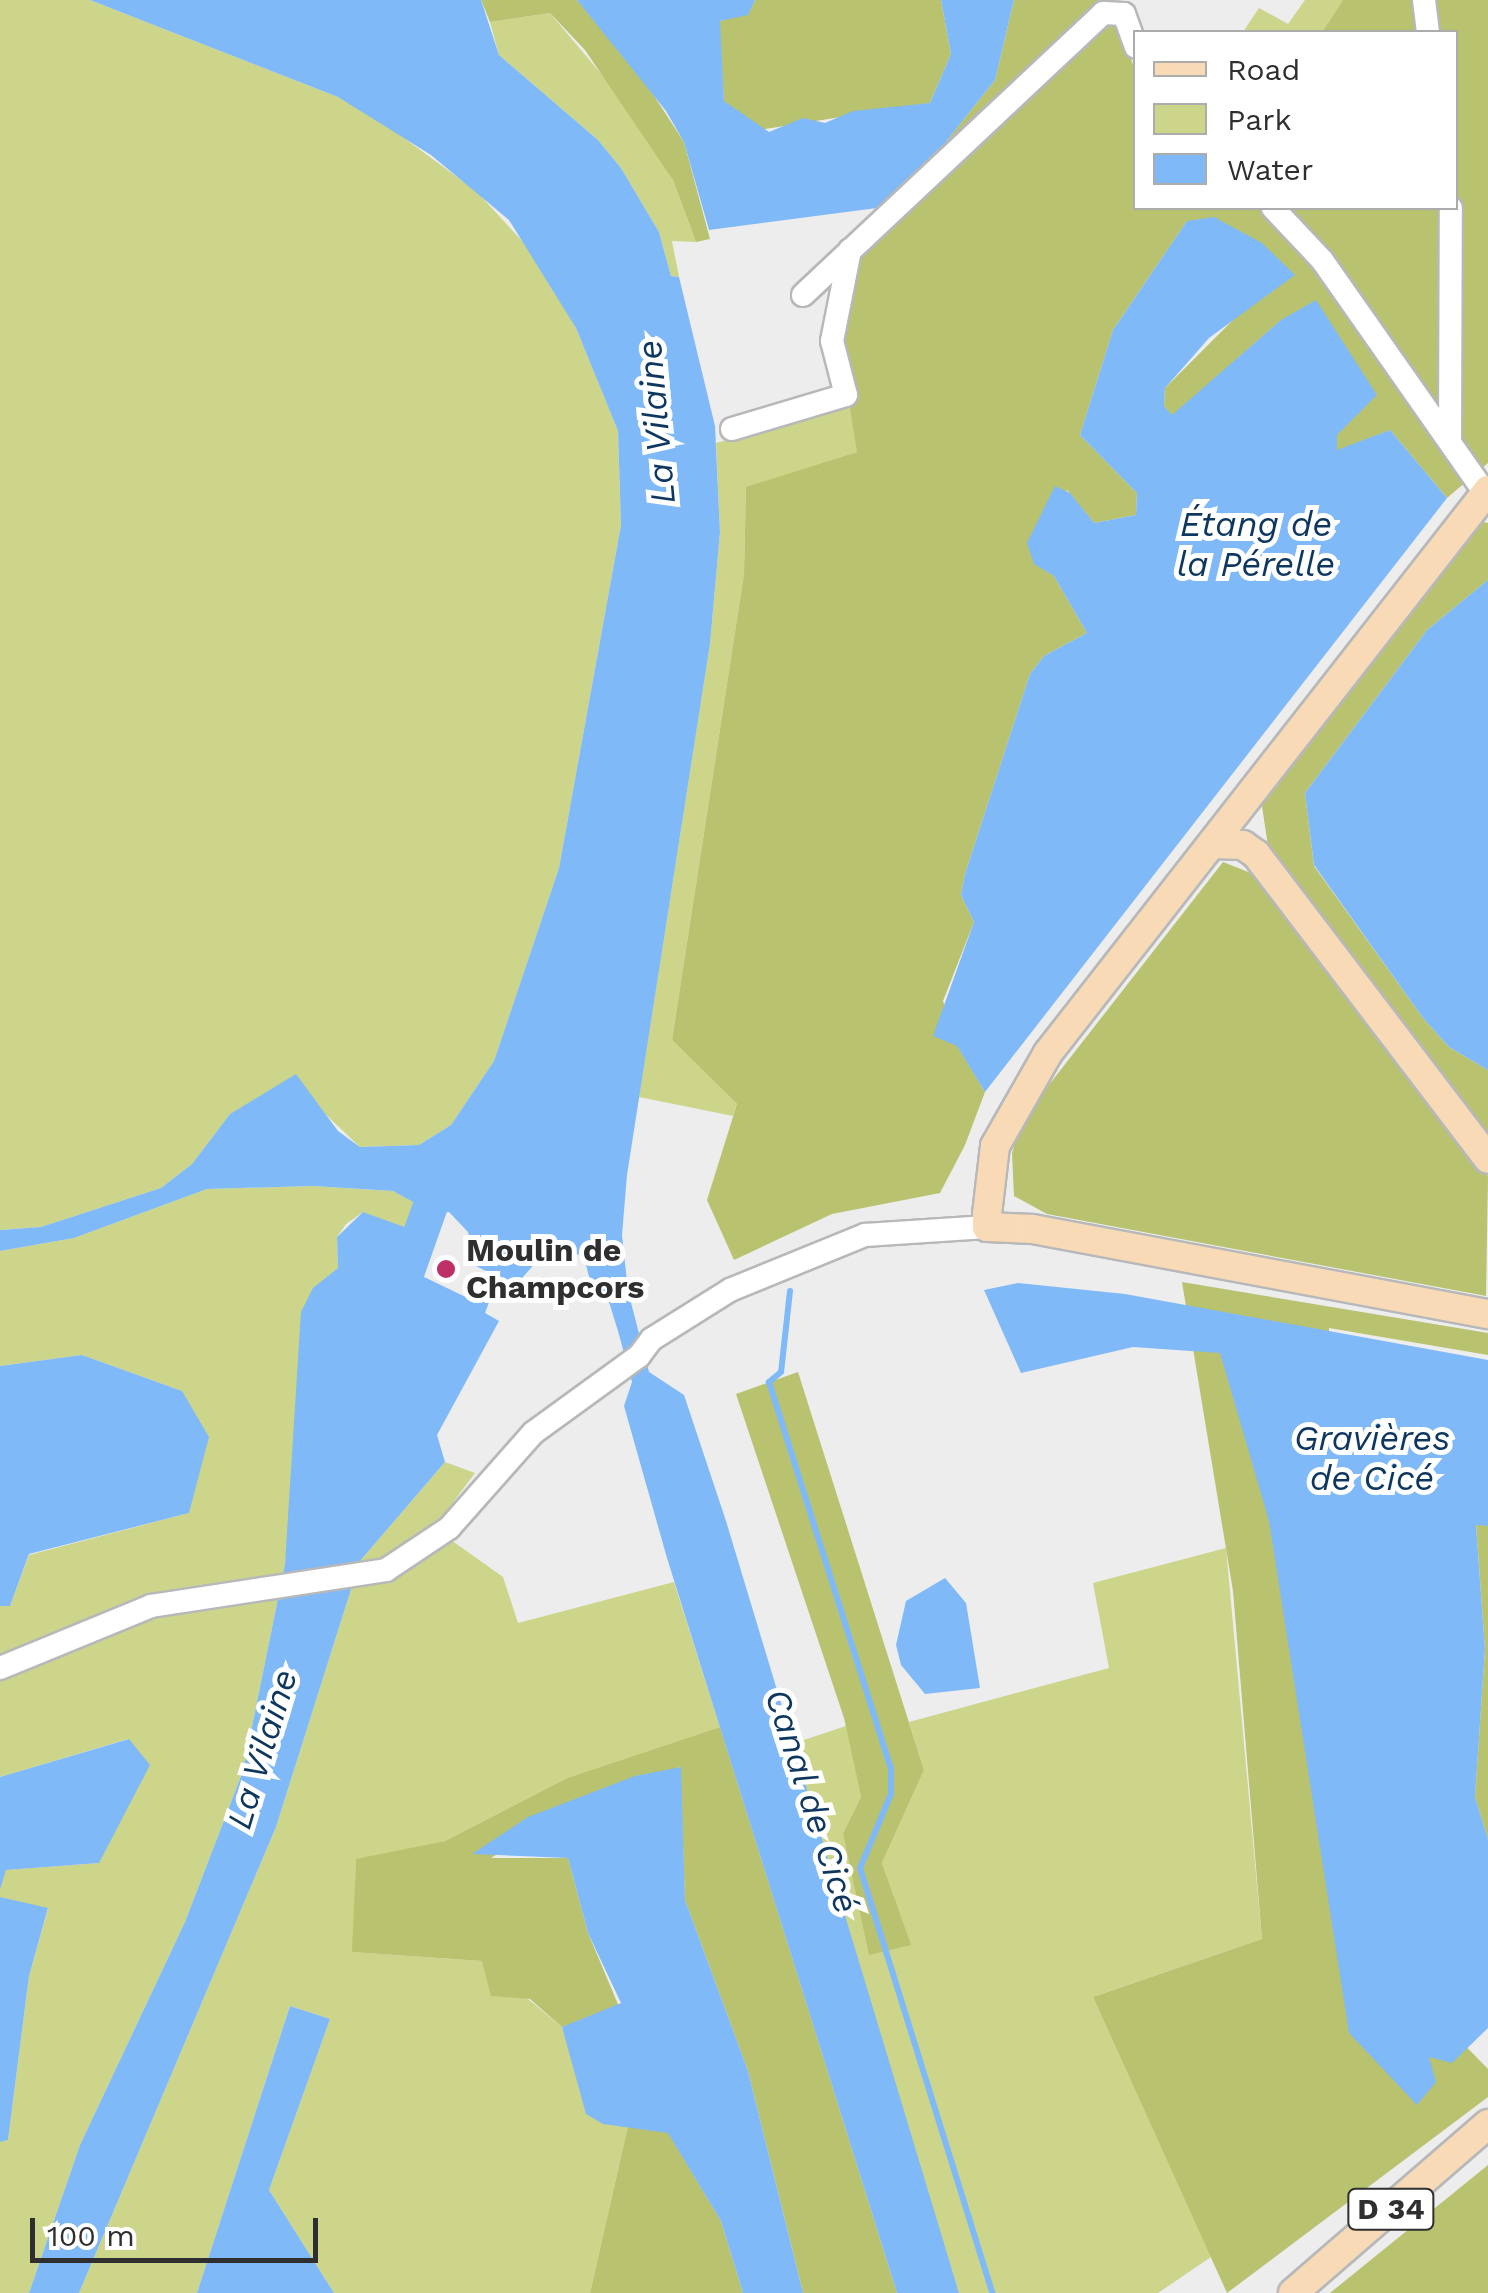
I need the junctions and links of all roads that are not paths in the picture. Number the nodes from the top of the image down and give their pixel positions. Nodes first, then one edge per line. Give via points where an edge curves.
1 (1424, 0) edge
2 (1428, 30) edge
3 (1133, 39) edge
4 (1275, 210) edge
5 (1451, 210) edge
6 (850, 250) junction
7 (803, 295) dead end
8 (732, 428) dead end
9 (1450, 439) junction
10 (1486, 492) edge
11 (1255, 792) junction
12 (1212, 844) junction
13 (1256, 854) junction
14 (1488, 1159) edge
15 (987, 1226) junction
16 (1488, 1314) edge
17 (0, 1668) edge
18 (1488, 2124) edge
19 (1293, 2293) edge

1 - 2 street
3 - 6 street via 1124,14 1103,13
4 - 9 street via 1322,260
5 - 9 street
6 - 7 street
6 - 8 street via 832,341 846,395
9 - 10 street
10 - 11 main road
11 - 12 main road
11 - 13 main road
12 - 13 main road via 1243,844
12 - 15 main road via 1022,1092 995,1146
13 - 14 main road
15 - 16 main road via 1033,1228
15 - 17 street via 892,1229 775,1267 665,1330 586,1391 509,1455 449,1528 386,1570 116,1616
18 - 19 main road, D 34

